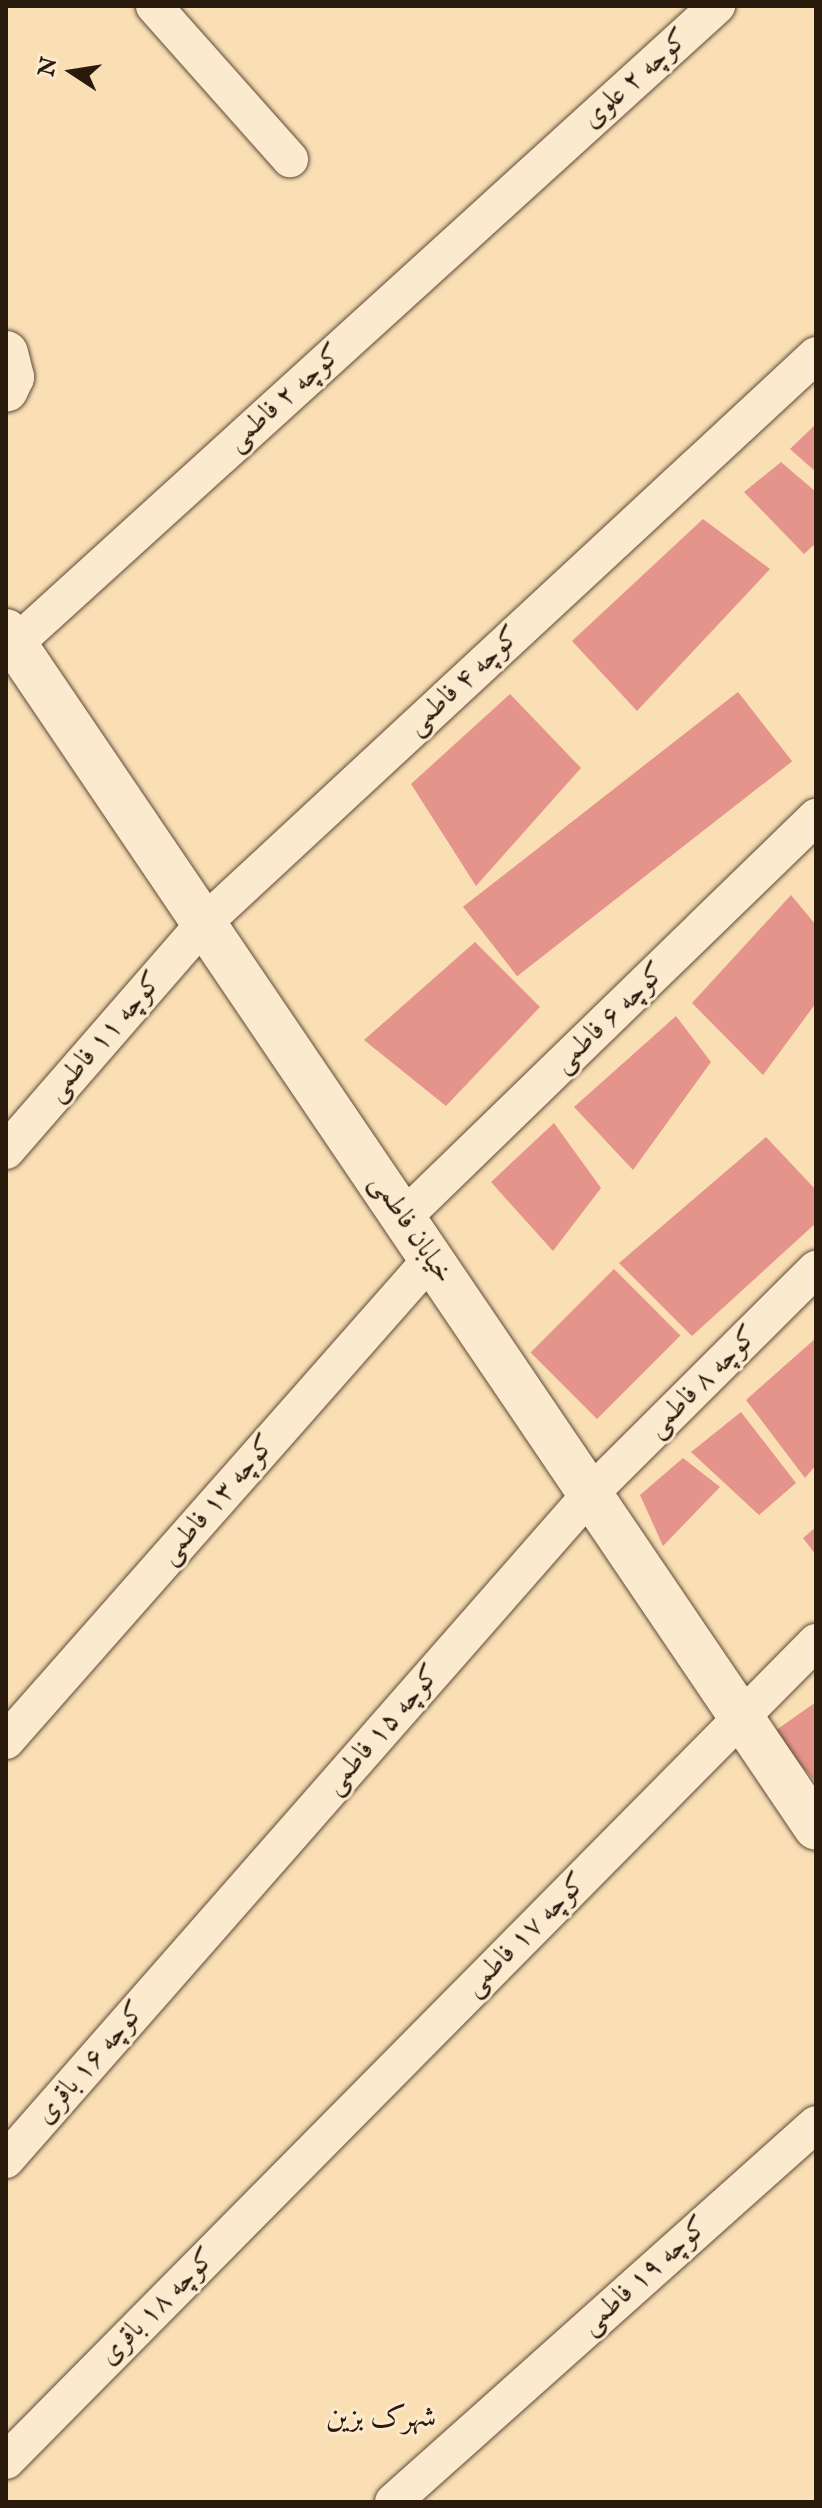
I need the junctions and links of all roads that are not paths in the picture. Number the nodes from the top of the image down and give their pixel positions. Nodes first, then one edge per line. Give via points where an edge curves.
1 (154, 6) edge
2 (717, 6) edge
3 (556, 153) joint
4 (290, 159) dead end
5 (6, 353) edge
6 (816, 355) edge
7 (6, 390) edge
8 (10, 638) edge
9 (816, 817) edge
10 (204, 923) junction
11 (6, 1151) edge
12 (403, 1218) junction
13 (431, 1259) junction
14 (816, 1269) edge
15 (590, 1494) junction
16 (816, 1642) edge
17 (741, 1716) junction
18 (6, 1741) edge
19 (816, 1828) edge
20 (176, 1967) joint
21 (816, 2124) edge
22 (311, 2153) joint
23 (6, 2160) edge
24 (6, 2461) edge
25 (393, 2502) edge

1 - 4 street
2 - 3 street, کوچه ۲ علوی
3 - 8 street, کوچه ۲ فاطمی
5 - 7 street via 12,377
6 - 10 street, کوچه ۴ فاطمی
8 - 10 street, خیابان فاطمی
9 - 12 street, کوچه ۶ فاطمی
10 - 11 street, کوچه ۱۱ فاطمی
10 - 12 street, خیابان فاطمی
12 - 13 street, خیابان فاطمی
13 - 15 street, خیابان فاطمی
13 - 18 street, کوچه ۱۳ فاطمی
14 - 15 street, کوچه ۸ فاطمی
15 - 17 street, خیابان فاطمی
15 - 20 street, کوچه ۱۵ فاطمی
16 - 17 street, کوچه ۱۷ فاطمی
17 - 19 street, خیابان فاطمی
17 - 22 street, کوچه ۱۷ فاطمی
20 - 23 street, کوچه ۱۶ باقری
21 - 25 street, کوچه ۱۹ فاطمی
22 - 24 street, کوچه ۱۸ باقری

